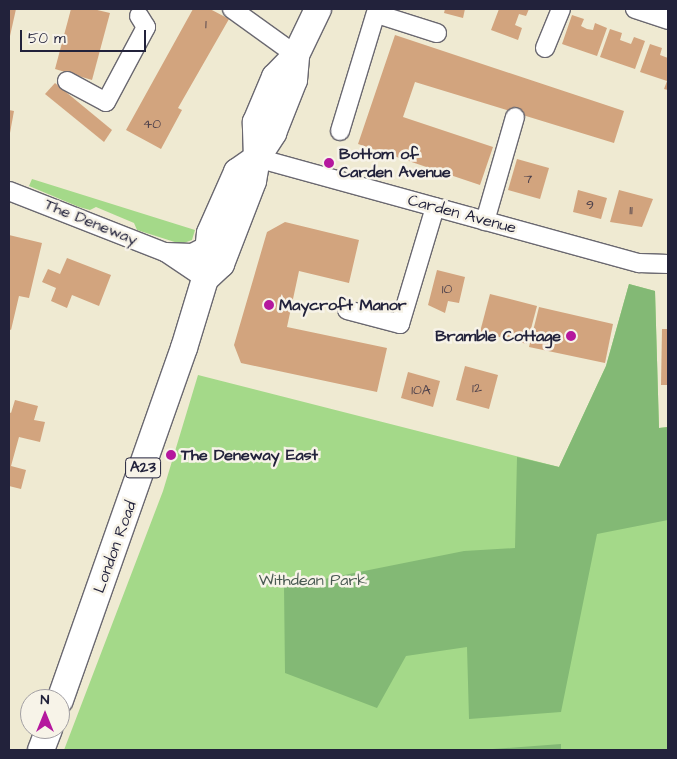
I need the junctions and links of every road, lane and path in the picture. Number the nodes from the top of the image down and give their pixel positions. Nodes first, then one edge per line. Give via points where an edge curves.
1 (232, 9) edge
2 (318, 9) edge
3 (561, 9) edge
4 (635, 9) edge
5 (137, 11) edge
6 (377, 12) edge
7 (668, 20) edge
8 (437, 33) dead end
9 (545, 48) dead end
10 (296, 55) junction
11 (67, 81) dead end
12 (515, 117) dead end
13 (340, 131) dead end
14 (257, 158) junction
15 (12, 188) edge
16 (434, 206) junction
17 (485, 221) junction
18 (208, 246) junction
19 (165, 252) junction
20 (668, 264) edge
21 (205, 279) junction
22 (347, 310) dead end
23 (64, 689) edge

1 - 10 street
2 - 10 highway, London Road / A23
3 - 9 street
4 - 7 street
5 - 11 street via 146,27 106,102
6 - 8 street
6 - 13 street
10 - 14 highway, London Road / A23 via 294,80 274,133
12 - 17 street
14 - 16 street, Carden Avenue
14 - 18 highway, London Road / A23 via 237,172
14 - 21 highway, London Road / A23 via 253,182 221,264
15 - 19 street, The Deneway
16 - 17 street, Carden Avenue
16 - 22 street via 400,324
17 - 20 street, Carden Avenue via 639,263
18 - 19 street, The Deneway via 192,252
18 - 21 highway, London Road / A23
19 - 21 street, The Deneway
21 - 23 highway, London Road / A23 via 166,400

